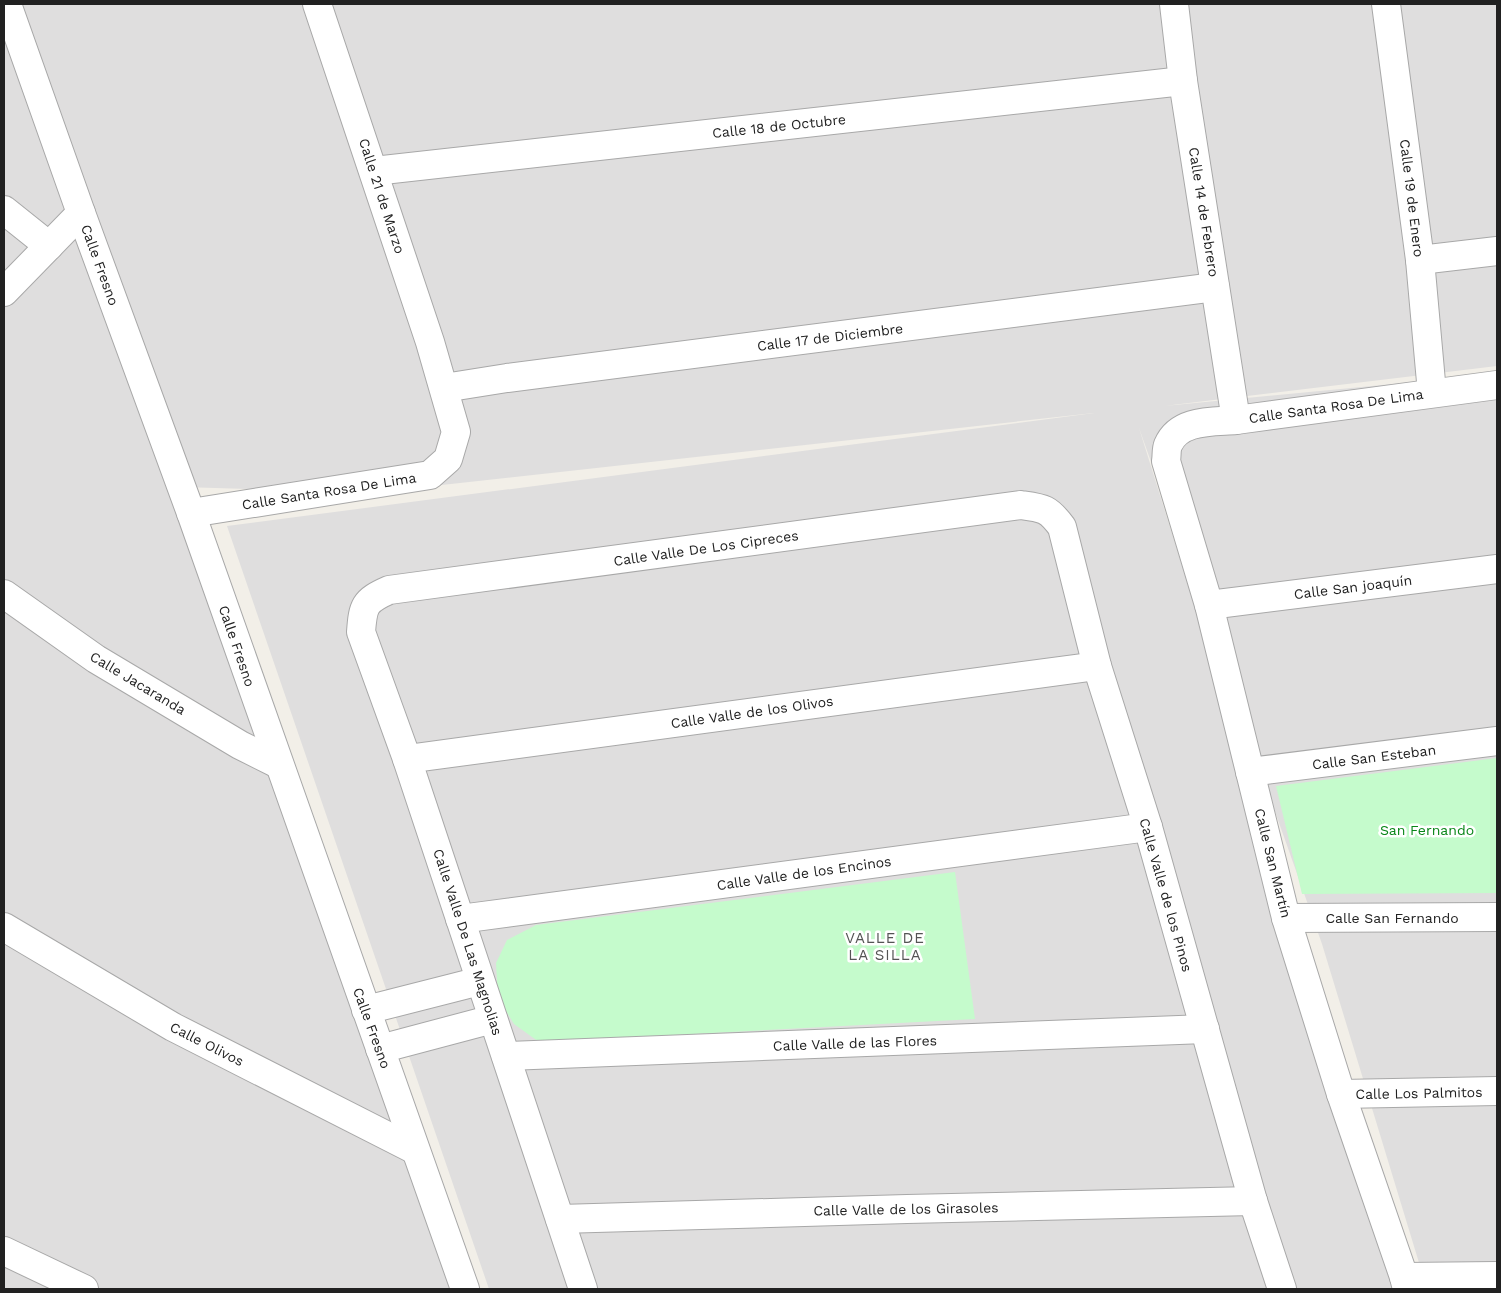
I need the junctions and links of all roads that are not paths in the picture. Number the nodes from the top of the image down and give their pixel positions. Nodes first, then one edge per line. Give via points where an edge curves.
1 (6, 4) edge
2 (317, 4) edge
3 (1174, 4) edge
4 (1386, 4) edge
5 (1183, 81) junction
6 (374, 171) junction
7 (4, 210) edge
8 (81, 213) junction
9 (49, 246) junction
10 (1497, 251) edge
11 (1420, 260) junction
12 (1215, 287) junction
13 (4, 292) edge
14 (1497, 385) edge
15 (444, 388) junction
16 (1432, 393) junction
17 (1236, 420) junction
18 (1176, 433) joint
19 (1041, 508) joint
20 (191, 513) junction
21 (1497, 569) edge
22 (4, 594) edge
23 (372, 597) joint
24 (1209, 605) junction
25 (1097, 666) junction
26 (1497, 741) edge
27 (407, 759) junction
28 (278, 764) junction
29 (1250, 772) junction
30 (1148, 827) junction
31 (1497, 917) edge
32 (1286, 918) junction
33 (460, 919) junction
34 (4, 927) edge
35 (480, 981) junction
36 (366, 1010) junction
37 (493, 1019) junction
38 (1205, 1029) junction
39 (380, 1049) junction
40 (506, 1056) junction
41 (1497, 1091) edge
42 (1341, 1094) junction
43 (415, 1150) junction
44 (1253, 1201) junction
45 (560, 1219) junction
46 (4, 1251) edge
47 (1497, 1276) edge
48 (1406, 1283) edge
49 (84, 1289) edge
50 (465, 1289) edge
51 (583, 1289) edge
52 (1282, 1289) edge

1 - 8 street, Calle Fresno
2 - 6 street, Calle 21 de Marzo
3 - 5 street, Calle 14 de Febrero
4 - 11 street, Calle 19 de Enero
5 - 6 street, Calle 18 de Octubre
5 - 12 street, Calle 14 de Febrero
6 - 15 street, Calle 21 de Marzo
7 - 9 street
8 - 9 street
8 - 20 street, Calle Fresno
9 - 13 street
10 - 11 street
11 - 16 street, Calle 19 de Enero
12 - 15 street, Calle 17 de Diciembre
12 - 17 street, Calle 14 de Febrero
14 - 16 street, Calle Santa Rosa De Lima
15 - 20 street, Calle Santa Rosa De Lima via 456,432 448,460 430,475
16 - 17 street, Calle Santa Rosa De Lima
17 - 18 street, Calle Santa Rosa De Lima via 1195,423
18 - 24 street, Calle San Martín via 1168,446 1166,461
19 - 23 street, Calle Valle De Los Cipreces via 1021,505 389,590
19 - 25 street, Calle Valle de los Pinos via 1052,514 1062,527
20 - 28 street, Calle Fresno
21 - 24 street, Calle San joaquín
22 - 28 street, Calle Jacaranda via 96,659 240,745
23 - 27 street, Calle Valle De Las Magnolias via 362,612 361,632
24 - 29 street, Calle San Martín
25 - 27 street, Calle Valle de los Olivos
25 - 30 street, Calle Valle de los Pinos
26 - 29 street, Calle San Esteban
27 - 33 street, Calle Valle De Las Magnolias
28 - 36 street, Calle Fresno
29 - 32 street, Calle San Martín
30 - 33 street, Calle Valle de los Encinos
30 - 38 street, Calle Valle de los Pinos
31 - 32 street, Calle San Fernando
32 - 42 street, Calle San Martín
33 - 35 street, Calle Valle De Las Magnolias
34 - 43 street, Calle Olivos via 173,1027
35 - 36 street
35 - 37 street, Calle Valle De Las Magnolias
36 - 39 street, Calle Fresno
37 - 39 street
37 - 40 street, Calle Valle De Las Magnolias
38 - 40 street, Calle Valle de las Flores
38 - 44 street, Calle Valle de los Pinos
39 - 43 street, Calle Fresno
40 - 45 street, Calle Valle De Las Magnolias
41 - 42 street, Calle Los Palmitos
42 - 48 street, Calle San Martín
43 - 50 street, Calle Fresno
44 - 45 street, Calle Valle de los Girasoles
44 - 52 street, Calle Valle de los Pinos
45 - 51 street, Calle Valle De Las Magnolias
46 - 49 street
47 - 48 street

